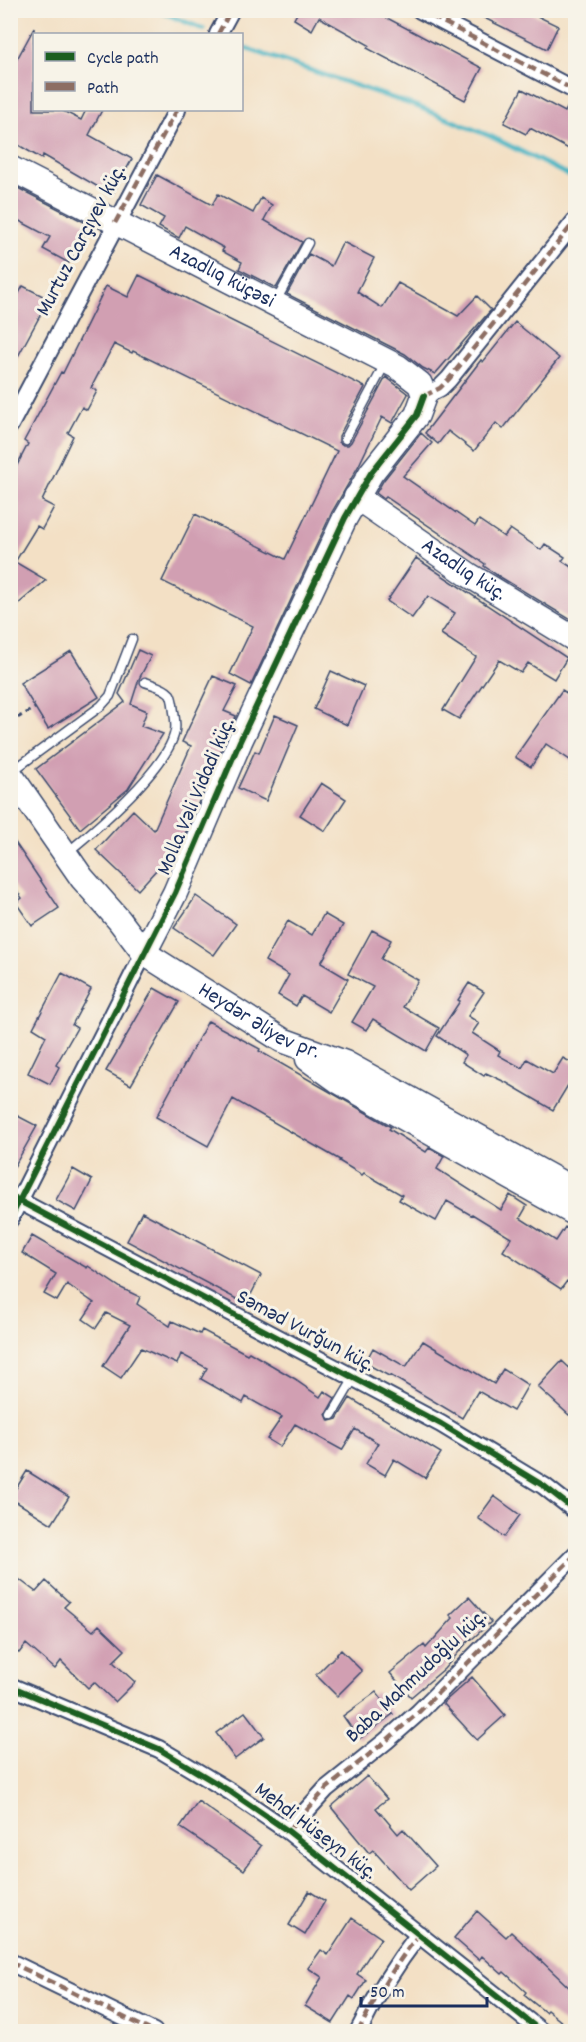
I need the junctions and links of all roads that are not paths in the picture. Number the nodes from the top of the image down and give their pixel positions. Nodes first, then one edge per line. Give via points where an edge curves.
1 (231, 10) edge
2 (420, 10) edge
3 (219, 33) edge
4 (576, 91) edge
5 (176, 111) edge
6 (10, 168) edge
7 (115, 224) junction
8 (574, 224) edge
9 (308, 243) dead end
10 (275, 304) junction
11 (386, 361) junction
12 (424, 396) junction
13 (10, 425) edge
14 (345, 438) dead end
15 (356, 497) junction
16 (132, 639) dead end
17 (576, 640) edge
18 (145, 682) dead end
19 (10, 773) edge
20 (66, 854) junction
21 (144, 953) junction
22 (282, 1040) junction
23 (576, 1191) edge
24 (15, 1198) edge
25 (576, 1214) edge
26 (10, 1219) edge
27 (354, 1378) junction
28 (332, 1415) dead end
29 (574, 1507) edge
30 (576, 1554) edge
31 (10, 1686) edge
32 (288, 1831) junction
33 (419, 1934) junction
34 (10, 1962) edge
35 (154, 2031) edge
36 (358, 2031) edge
37 (542, 2031) edge

1 - 3 street
2 - 4 street
5 - 7 street, Murtuz Carçıyev küç.
6 - 7 street, Azadlıq küçəsi
7 - 10 street, Azadlıq küçəsi
7 - 13 street, Murtuz Carçıyev küç.
8 - 12 street via 449,379
9 - 10 lane
10 - 11 street, Azadlıq küçəsi
11 - 12 street, Azadlıq küçəsi via 412,376
11 - 14 lane
12 - 15 street, Molla Vəli Vidadi küç. via 417,415
15 - 17 street, Azadlıq küç. via 469,575
15 - 21 street, Molla Vəli Vidadi küç.
16 - 19 lane via 110,696 101,706
18 - 20 lane via 172,697 175,734 155,768 102,824
19 - 20 street, Heydər Əliyev pr.
20 - 21 street, Heydər Əliyev pr.
21 - 22 street, Heydər Əliyev pr.
21 - 24 street, Molla Vəli Vidadi küç.
22 - 23 street, Heydər Əliyev pr. via 345,1063
22 - 25 street via 340,1082
24 - 26 street, Molla Vəli Vidadi küç.
24 - 27 street, Səməd Vurğun küç.
27 - 28 lane
27 - 29 street, Səməd Vurğun küç. via 515,1467
30 - 32 street, Baba Mahmudoğlu küç. via 419,1712 326,1789
31 - 32 street, Mehdi Hüseyn küç. via 159,1749
32 - 33 street, Mehdi Hüseyn küç.
33 - 36 street
33 - 37 street, Mehdi Hüseyn küç.
34 - 35 street

